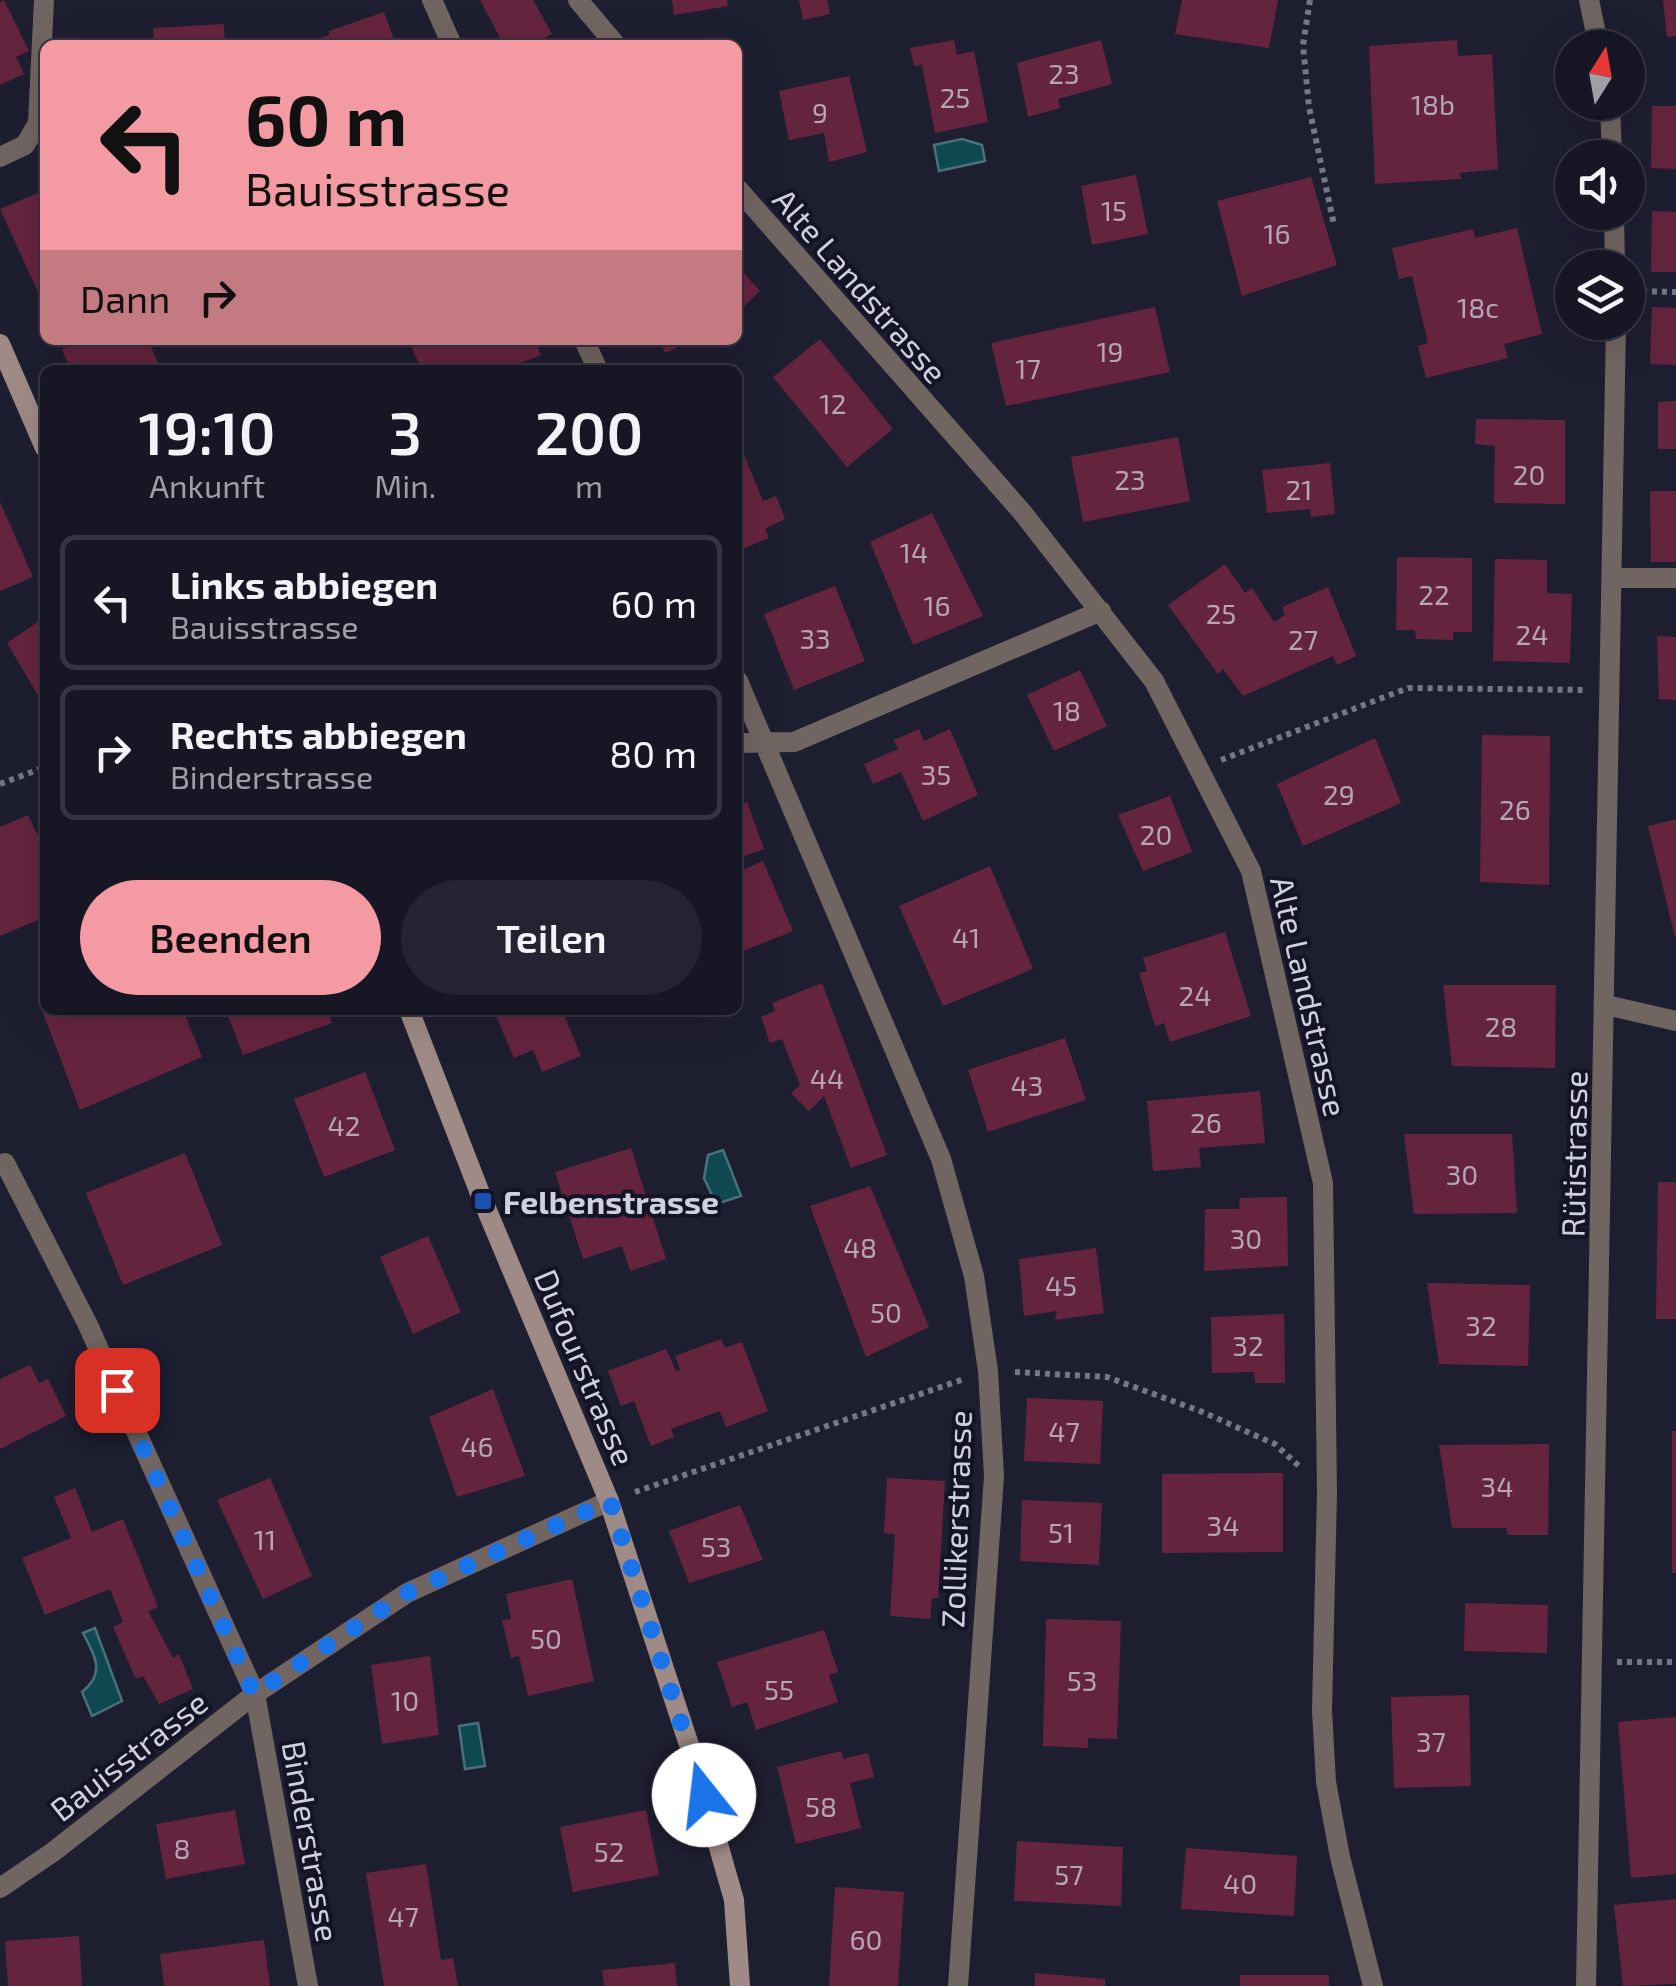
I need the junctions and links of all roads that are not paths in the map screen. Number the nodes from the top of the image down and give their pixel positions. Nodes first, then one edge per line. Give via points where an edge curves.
1 (44, 0) edge
2 (432, 0) edge
3 (578, 0) edge
4 (1589, 0) edge
5 (1595, 30) edge
6 (42, 40) edge
7 (450, 40) edge
8 (612, 40) edge
9 (40, 82) edge
10 (0, 157) edge
11 (742, 194) edge
12 (1616, 340) edge
13 (0, 344) edge
14 (40, 436) edge
15 (1612, 578) junction
16 (1676, 578) edge
17 (1101, 611) junction
18 (742, 690) edge
19 (742, 743) edge
20 (766, 745) junction
21 (1606, 1005) junction
22 (412, 1015) edge
23 (1676, 1021) edge
24 (5, 1163) dead end
25 (610, 1501) junction
26 (254, 1694) junction
27 (0, 1888) edge
28 (308, 1986) edge
29 (740, 1986) edge
30 (958, 1986) edge
31 (1373, 1986) edge
32 (1586, 1986) edge

1 - 6 street
2 - 7 street
3 - 8 street
4 - 5 street
9 - 10 street via 38,123 25,145
11 - 17 street, Alte Landstrasse
12 - 15 street, Rütistrasse
13 - 14 main road
15 - 16 street
15 - 21 street, Rütistrasse
17 - 20 street via 794,742
17 - 31 street, Alte Landstrasse via 1154,681 1250,872 1323,1183 1326,1782
18 - 20 street, Zollikerstrasse
19 - 20 street
20 - 30 street, Zollikerstrasse via 941,1159 977,1295 994,1476
21 - 23 street
21 - 32 street, Rütistrasse
22 - 25 main road, Dufourstrasse
24 - 26 street, Binderstrasse via 87,1323
25 - 26 street, Bauisstrasse via 407,1593
25 - 29 main road, Dufourstrasse via 734,1900
26 - 27 street, Bauisstrasse
26 - 28 street, Binderstrasse

